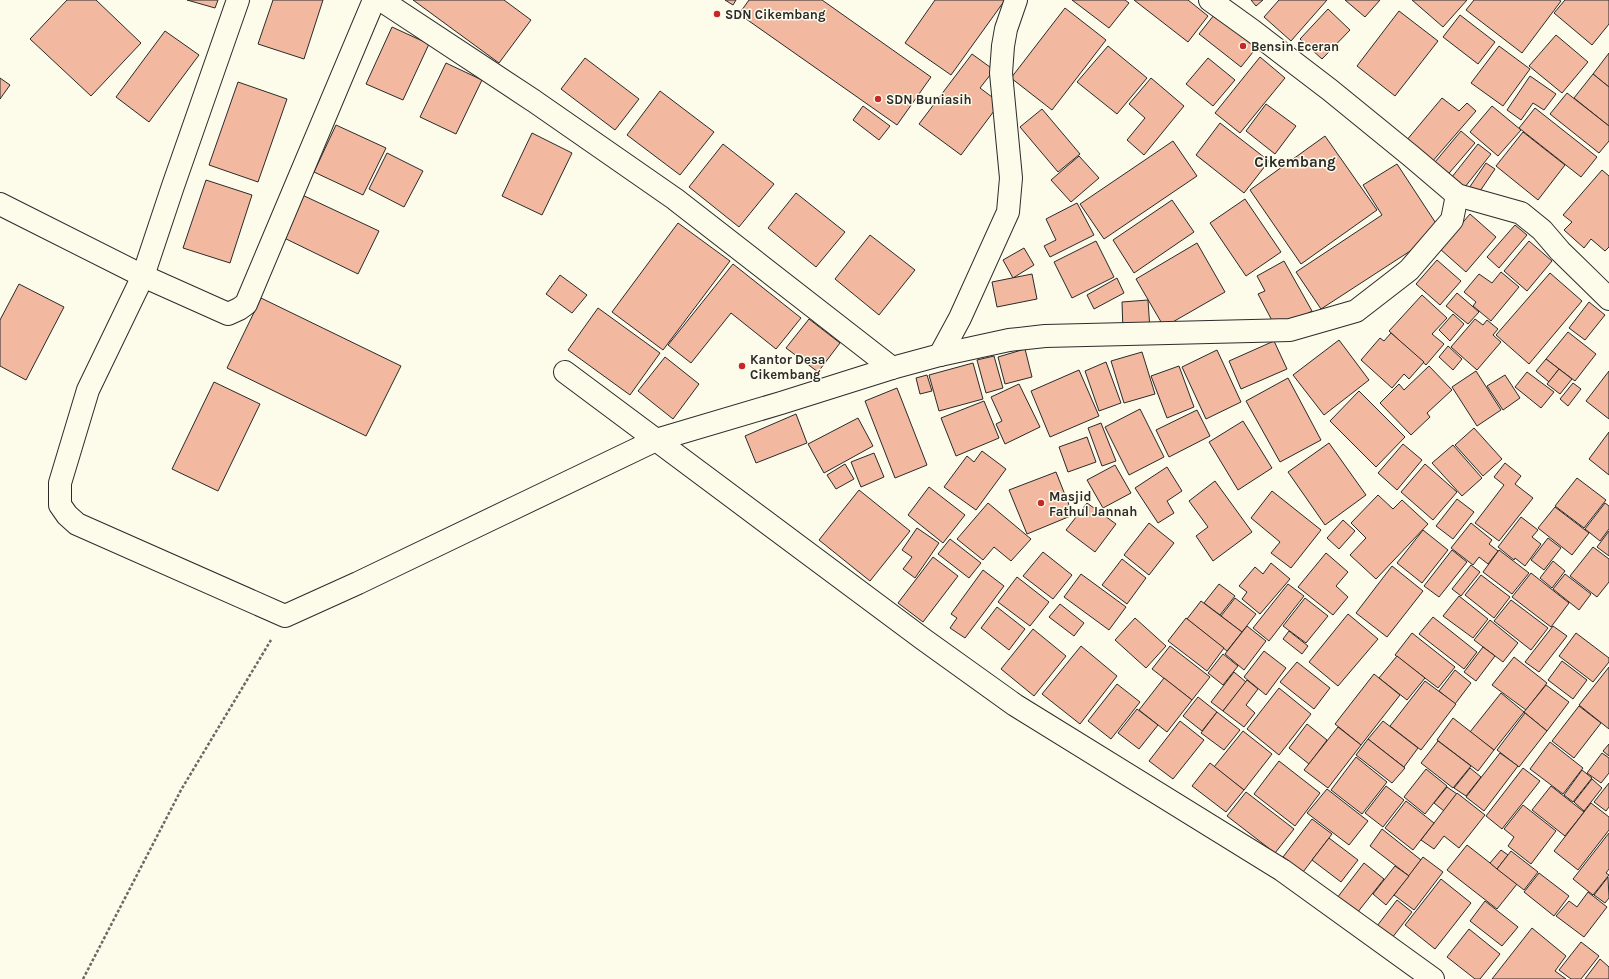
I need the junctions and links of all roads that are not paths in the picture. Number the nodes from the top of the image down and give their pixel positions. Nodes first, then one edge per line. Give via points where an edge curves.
1 (238, 0) edge
2 (374, 0) edge
3 (381, 0) edge
4 (1016, 0) edge
5 (1210, 0) edge
6 (1457, 195) junction
7 (0, 204) edge
8 (143, 276) junction
9 (1609, 299) edge
10 (940, 355) junction
11 (892, 368) junction
12 (565, 372) dead end
13 (656, 440) junction
14 (1433, 979) edge

1 - 8 street
2 - 8 street via 246,304 228,314
3 - 11 street via 534,101 675,199
4 - 10 street via 1006,29 1001,73 1011,178 1008,212 960,318
5 - 6 street via 1330,90
6 - 9 street via 1521,212
6 - 10 street via 1452,220 1409,270 1356,311 1290,330 1046,336 1009,340
7 - 8 street
8 - 13 street via 88,390 60,483 60,505 77,524 286,616
10 - 11 street
11 - 13 street
12 - 13 street
13 - 14 street via 1015,705 1282,870

